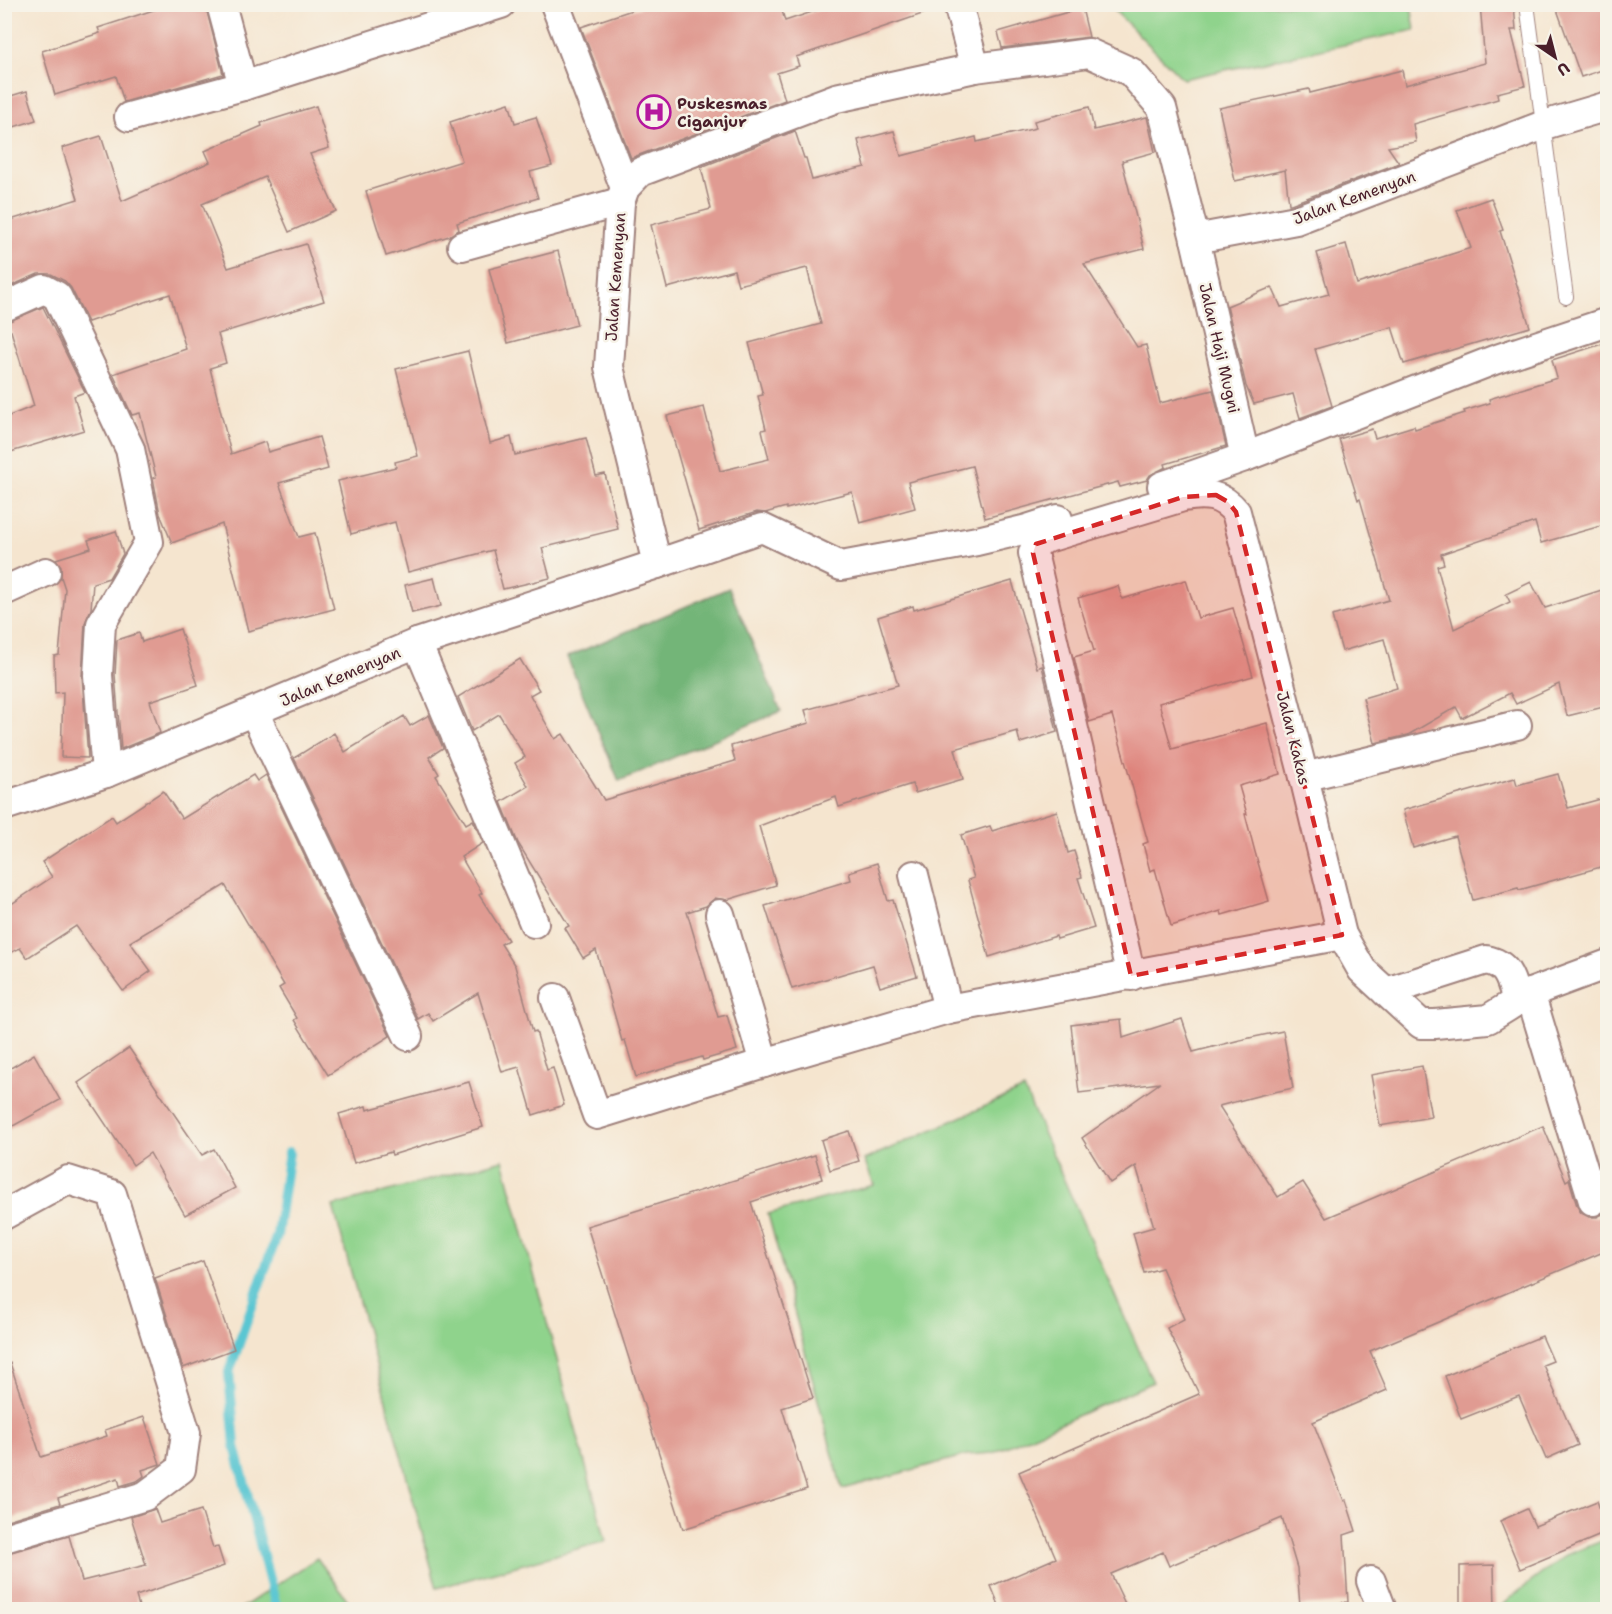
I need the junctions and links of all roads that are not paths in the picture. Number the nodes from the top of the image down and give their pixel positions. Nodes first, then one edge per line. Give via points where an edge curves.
1 (221, 4) edge
2 (501, 4) edge
3 (555, 4) edge
4 (958, 4) edge
5 (1527, 4) edge
6 (975, 68) junction
7 (243, 86) junction
8 (1608, 106) edge
9 (129, 117) dead end
10 (1544, 125) junction
11 (623, 195) junction
12 (1195, 239) junction
13 (462, 246) dead end
14 (1566, 297) dead end
15 (4, 307) edge
16 (1608, 322) edge
17 (1245, 458) junction
18 (657, 564) junction
19 (46, 572) dead end
20 (4, 591) edge
21 (417, 643) junction
22 (254, 712) junction
23 (1517, 725) dead end
24 (106, 773) junction
25 (1304, 777) junction
26 (4, 806) edge
27 (914, 875) dead end
28 (720, 914) dead end
29 (534, 923) dead end
30 (1342, 935) junction
31 (1608, 964) edge
32 (1131, 976) junction
33 (1519, 990) junction
34 (1386, 992) junction
35 (555, 998) dead end
36 (948, 1009) junction
37 (408, 1036) dead end
38 (764, 1063) junction
39 (1593, 1201) dead end
40 (4, 1215) edge
41 (4, 1538) edge
42 (1371, 1581) dead end
43 (1382, 1610) edge

1 - 7 street
2 - 7 street
3 - 11 street
4 - 6 street
5 - 10 lane
6 - 11 street, Jalan Kemenyan via 836,98 640,172
6 - 12 street, Jalan Kemenyan via 1089,53 1131,72 1162,108
7 - 9 street
8 - 10 street, Jalan Kemenyan
10 - 12 street, Jalan Kemenyan via 1296,220
10 - 14 lane
11 - 13 street
11 - 18 street, Jalan Kemenyan via 609,367
12 - 17 street, Jalan Haji Mugni
15 - 24 street via 44,290 57,296 130,449 148,542 101,624 98,675
16 - 17 street via 1494,360
17 - 18 street via 1027,529 841,566 762,528
18 - 21 street, Jalan Kemenyan
19 - 20 street
21 - 22 street, Jalan Kemenyan
21 - 29 street
22 - 24 street, Jalan Kemenyan
22 - 37 street
23 - 25 street
24 - 26 street, Jalan Kemenyan
25 - 30 street, Jalan Kakas
25 - 32 street, Jalan Kakas via 1236,512 1228,502 1216,495 1183,497 1036,544 1033,553
27 - 36 street
28 - 38 street
30 - 32 street
30 - 34 street, Jalan Kakas via 1362,970
31 - 33 street, Jalan Kakas
32 - 36 street
33 - 34 street via 1497,962 1486,960
33 - 34 street, Jalan Kakas via 1488,1019 1428,1024 1421,1024
33 - 39 street
35 - 38 street via 597,1115
36 - 38 street
40 - 41 street via 68,1180 112,1194 186,1433 181,1469 145,1496
42 - 43 street

